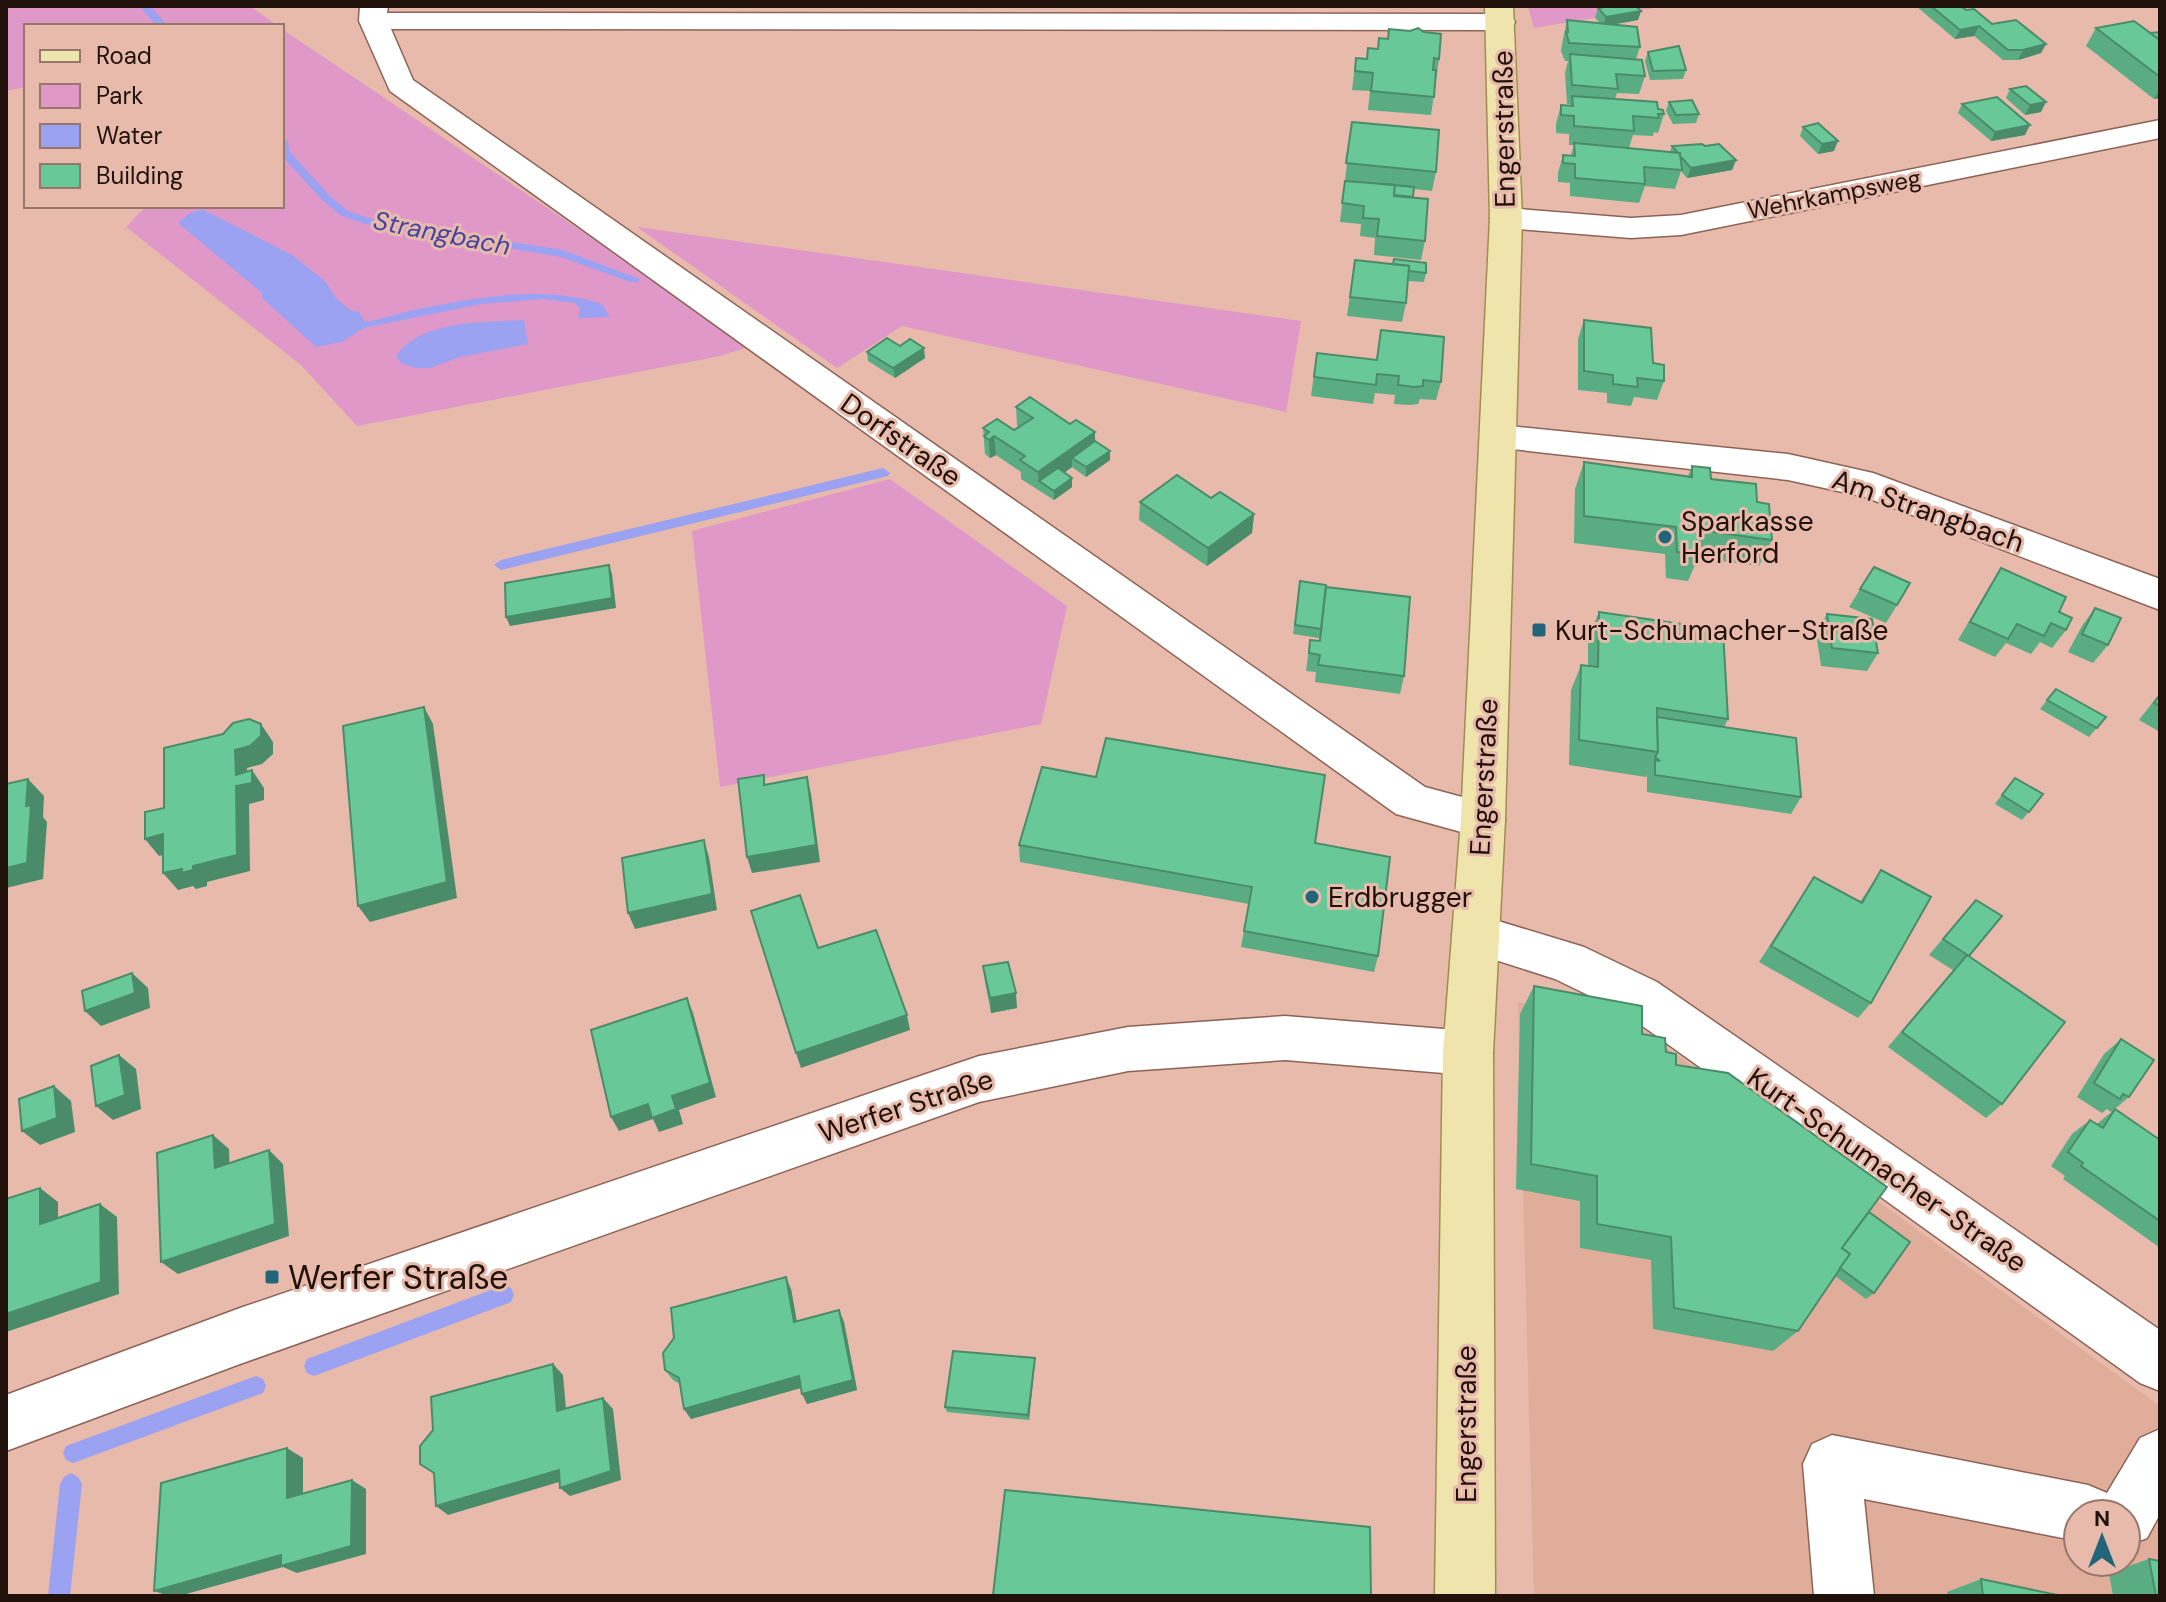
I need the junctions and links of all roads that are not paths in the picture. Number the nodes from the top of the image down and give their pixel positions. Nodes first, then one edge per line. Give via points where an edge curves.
1 (374, 14) edge
2 (1249, 14) edge
3 (1500, 14) edge
4 (2160, 129) edge
5 (1506, 218) junction
6 (1498, 437) junction
7 (2157, 590) edge
8 (1483, 820) junction
9 (1475, 934) junction
10 (1468, 1053) junction
11 (2160, 1363) edge
12 (6, 1423) edge
13 (2160, 1458) edge
14 (2137, 1498) edge
15 (2062, 1509) edge
16 (1465, 1596) edge
17 (1844, 1596) edge

1 - 2 street
1 - 8 street, Dorfstraße via 400,85 1412,801
2 - 3 street
3 - 5 main road, Engerstraße
4 - 5 street, Wehrkampsweg via 1681,225 1631,228
5 - 6 main road, Engerstraße
6 - 7 street, Am Strangbach via 1788,467 1873,486
6 - 8 main road, Engerstraße
8 - 9 main road, Engerstraße
9 - 10 main road, Engerstraße
9 - 11 street, Kurt-Schumacher-Straße via 1567,962 1640,997
10 - 12 street, Werfer Straße via 1285,1038 1128,1049 979,1079
10 - 16 main road, Engerstraße
13 - 14 street
15 - 17 street via 1832,1464

